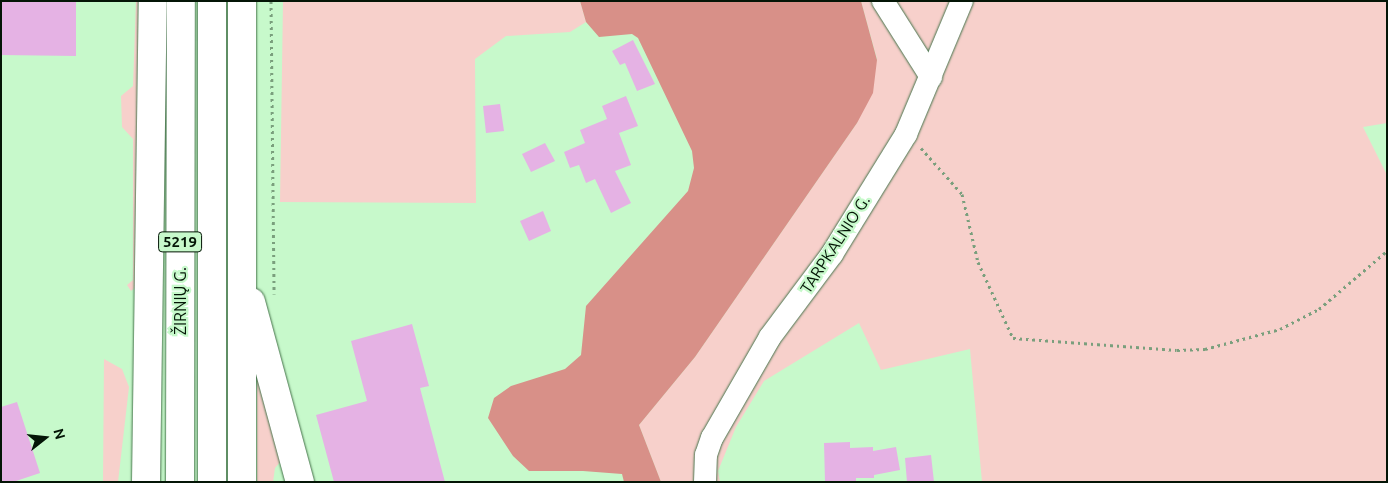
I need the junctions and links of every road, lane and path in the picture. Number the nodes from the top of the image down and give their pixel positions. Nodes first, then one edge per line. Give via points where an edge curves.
1 (153, 1) edge
2 (181, 1) edge
3 (212, 1) edge
4 (242, 1) edge
5 (271, 1) edge
6 (883, 1) edge
7 (962, 1) edge
8 (931, 77) junction
9 (906, 134) junction
10 (1387, 251) edge
11 (243, 273) junction
12 (274, 301) dead end
13 (146, 482) edge
14 (180, 482) edge
15 (212, 482) edge
16 (242, 482) edge
17 (300, 482) edge
18 (705, 482) edge

1 - 13 highway, 5219
2 - 14 highway, ŽIRNIŲ G. / 5219
3 - 15 highway, ŽIRNIŲ G. / 5219
4 - 11 highway
5 - 12 path
6 - 8 street
7 - 8 street, TARPKALNIO G.
8 - 9 street, TARPKALNIO G.
9 - 10 path via 933,157 962,194 978,262 1013,338 1177,350 1205,349 1280,328 1319,309
9 - 18 street, TARPKALNIO G. via 832,254 770,337 712,438 706,455
11 - 16 highway
11 - 17 highway

